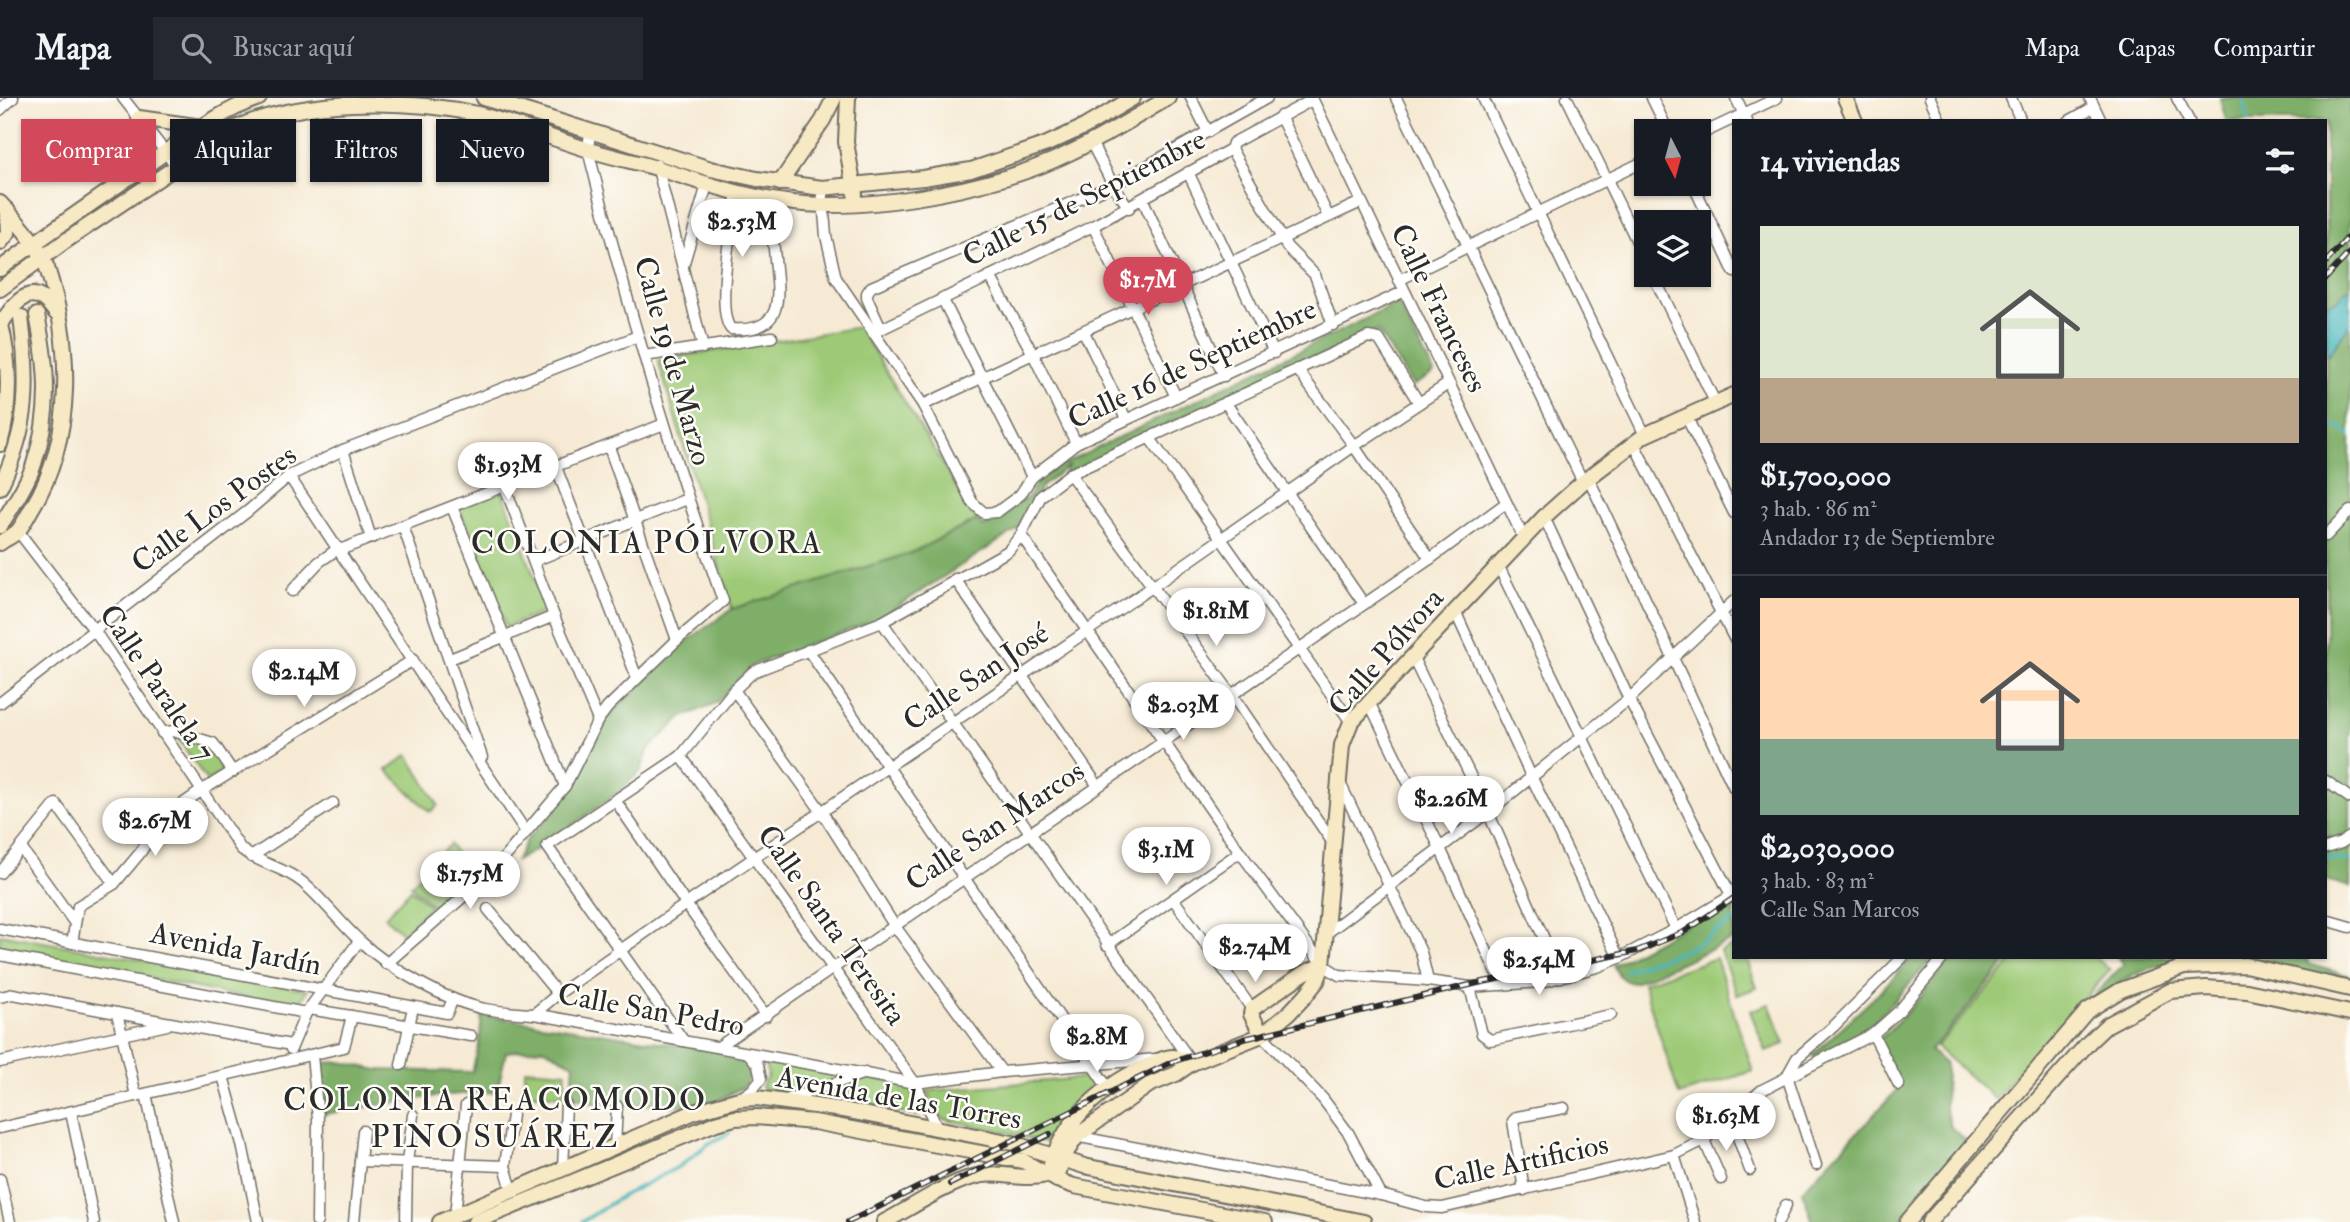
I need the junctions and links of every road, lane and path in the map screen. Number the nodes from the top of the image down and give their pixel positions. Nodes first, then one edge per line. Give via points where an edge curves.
1 (13, 98) edge
2 (123, 98) edge
3 (259, 98) edge
4 (484, 98) edge
5 (834, 98) edge
6 (848, 98) edge
7 (1133, 98) edge
8 (1168, 98) edge
9 (1191, 98) edge
10 (1268, 98) edge
11 (1396, 98) edge
12 (1483, 98) edge
13 (1566, 98) edge
14 (1652, 98) edge
15 (1735, 98) edge
16 (1777, 98) edge
17 (1845, 98) edge
18 (1930, 98) edge
19 (2011, 98) edge
20 (2177, 98) edge
21 (340, 99) edge
22 (1312, 99) edge
23 (2092, 103) edge
24 (0, 110) edge
25 (1280, 116) junction
26 (139, 117) junction
27 (1745, 117) edge
28 (216, 119) edge
29 (251, 119) edge
30 (1662, 119) edge
31 (1854, 119) edge
32 (1939, 119) edge
33 (2020, 119) edge
34 (2072, 119) edge
35 (2100, 119) edge
36 (2188, 119) edge
37 (170, 122) edge
38 (1732, 122) edge
39 (1712, 130) edge
40 (590, 132) junction
41 (1208, 132) junction
42 (1091, 142) junction
43 (170, 149) edge
44 (588, 149) junction
45 (1231, 149) junction
46 (653, 151) junction
47 (164, 153) junction
48 (170, 159) edge
49 (1634, 166) edge
50 (658, 169) junction
51 (170, 172) edge
52 (1188, 172) junction
53 (757, 179) junction
54 (1607, 180) junction
55 (780, 183) junction
56 (706, 185) junction
57 (1113, 185) junction
58 (854, 186) junction
59 (822, 188) junction
60 (737, 193) junction
61 (752, 196) junction
62 (1699, 196) edge
63 (767, 200) junction
64 (1143, 200) junction
65 (1361, 202) junction
66 (858, 204) junction
67 (823, 205) junction
68 (3, 207) edge
69 (1129, 208) junction
70 (1538, 213) junction
71 (1328, 216) junction
72 (1093, 226) junction
73 (1634, 235) edge
74 (1283, 238) junction
75 (0, 243) edge
76 (33, 243) junction
77 (1468, 246) junction
78 (42, 258) junction
79 (1231, 262) junction
80 (682, 267) junction
81 (0, 268) edge
82 (1732, 268) edge
83 (990, 276) junction
84 (1399, 280) junction
85 (1181, 285) junction
86 (1659, 287) edge
87 (0, 289) edge
88 (1403, 292) junction
89 (942, 298) junction
90 (1131, 308) junction
91 (37, 315) tunnel mouth
92 (21, 317) tunnel mouth
93 (58, 317) junction
94 (1, 322) edge
95 (1333, 325) junction
96 (877, 331) junction
97 (1084, 331) junction
98 (638, 336) junction
99 (772, 337) dead end
100 (703, 348) junction
101 (1274, 353) junction
102 (1033, 354) junction
103 (644, 356) junction
104 (1297, 369) junction
105 (1224, 376) junction
106 (983, 379) junction
107 (1448, 384) junction
108 (1732, 396) edge
109 (1176, 397) junction
110 (1225, 402) junction
111 (1715, 402) junction
112 (1419, 403) junction
113 (923, 405) junction
114 (1686, 416) junction
115 (1126, 419) junction
116 (664, 424) junction
117 (1149, 437) junction
118 (1639, 439) junction
119 (1076, 443) junction
120 (0, 444) edge
121 (1354, 446) junction
122 (609, 447) junction
123 (343, 450) junction
124 (556, 467) junction
125 (1070, 474) junction
126 (289, 476) junction
127 (1032, 477) junction
128 (1585, 479) junction
129 (0, 487) edge
130 (505, 487) junction
131 (1286, 493) junction
132 (687, 499) junction
133 (1506, 503) junction
134 (452, 507) junction
135 (1732, 509) edge
136 (2350, 510) edge
137 (1544, 517) junction
138 (636, 519) junction
139 (0, 526) edge
140 (403, 526) junction
141 (18, 531) junction
142 (1021, 535) junction
143 (2327, 535) edge
144 (371, 538) junction
145 (1222, 539) junction
146 (1524, 539) junction
147 (586, 540) junction
148 (0, 543) edge
149 (339, 549) junction
150 (1430, 559) junction
151 (534, 561) junction
152 (1498, 565) junction
153 (955, 579) junction
154 (1152, 587) junction
155 (292, 591) dead end
156 (1732, 603) edge
157 (1364, 604) junction
158 (1455, 611) junction
159 (1723, 612) junction
160 (554, 616) junction
161 (882, 622) junction
162 (94, 630) junction
163 (1087, 631) junction
164 (1732, 633) edge
165 (505, 635) junction
166 (677, 640) junction
167 (808, 650) junction
168 (1297, 650) junction
169 (1413, 658) junction
170 (1674, 658) junction
171 (450, 659) junction
172 (413, 660) junction
173 (1020, 677) junction
174 (637, 678) junction
175 (734, 690) junction
176 (1231, 695) junction
177 (1629, 699) junction
178 (1369, 702) junction
179 (0, 704) edge
180 (598, 720) junction
181 (954, 722) junction
182 (1351, 722) junction
183 (162, 733) junction
184 (1581, 737) junction
185 (1164, 741) junction
186 (681, 756) junction
187 (889, 767) junction
188 (485, 769) junction
189 (233, 772) junction
190 (1531, 776) junction
191 (1338, 778) junction
192 (2327, 782) edge
193 (1732, 784) edge
194 (565, 786) junction
195 (1098, 786) junction
196 (201, 791) junction
197 (2350, 798) edge
198 (615, 800) junction
199 (332, 803) dead end
200 (822, 812) junction
201 (1488, 812) junction
202 (1031, 831) junction
203 (526, 832) junction
204 (2350, 836) edge
205 (1333, 842) junction
206 (21, 848) junction
207 (1440, 848) junction
208 (2327, 848) edge
209 (1240, 852) junction
210 (251, 857) junction
211 (755, 858) junction
212 (0, 873) edge
213 (963, 878) junction
214 (114, 884) junction
215 (1390, 885) junction
216 (1732, 894) edge
217 (1732, 897) edge
218 (1174, 900) junction
219 (686, 904) junction
220 (488, 909) dead end
221 (2327, 920) edge
222 (74, 922) junction
223 (894, 925) junction
224 (2350, 926) edge
225 (0, 929) edge
226 (1676, 929) junction
227 (1324, 935) junction
228 (359, 941) junction
229 (72, 943) junction
230 (1107, 945) junction
231 (621, 951) junction
232 (0, 955) edge
233 (1619, 958) junction
234 (1901, 959) edge
235 (1942, 959) edge
236 (386, 964) junction
237 (1323, 965) junction
238 (831, 969) junction
239 (1561, 978) junction
240 (1428, 981) junction
241 (1502, 985) junction
242 (1470, 986) junction
243 (2350, 989) edge
244 (321, 990) junction
245 (558, 994) junction
246 (0, 997) edge
247 (453, 999) junction
248 (413, 1007) junction
249 (1252, 1009) junction
250 (307, 1011) junction
251 (117, 1013) junction
252 (2350, 1013) edge
253 (534, 1014) junction
254 (1611, 1015) dead end
255 (352, 1016) junction
256 (766, 1016) junction
257 (174, 1023) junction
258 (409, 1026) junction
259 (1873, 1034) junction
260 (122, 1035) junction
261 (1262, 1035) junction
262 (471, 1036) dead end
263 (683, 1040) junction
264 (291, 1045) junction
265 (718, 1047) junction
266 (749, 1054) junction
267 (312, 1055) junction
268 (1165, 1058) junction
269 (289, 1060) junction
270 (0, 1062) edge
271 (1192, 1063) junction
272 (401, 1065) dead end
273 (1095, 1066) junction
274 (1002, 1072) junction
275 (865, 1073) junction
276 (223, 1076) junction
277 (1787, 1076) junction
278 (915, 1083) junction
279 (1899, 1085) dead end
280 (1108, 1088) junction
281 (141, 1095) junction
282 (740, 1099) junction
283 (781, 1101) junction
284 (467, 1105) dead end
285 (566, 1105) dead end
286 (617, 1106) dead end
287 (1564, 1108) dead end
288 (71, 1112) junction
289 (413, 1115) dead end
290 (512, 1115) dead end
291 (1730, 1116) junction
292 (0, 1127) edge
293 (937, 1128) junction
294 (363, 1131) dead end
295 (1071, 1136) junction
296 (1704, 1140) junction
297 (1976, 1142) junction
298 (615, 1146) junction
299 (1990, 1153) junction
300 (1674, 1155) junction
301 (1058, 1158) junction
302 (360, 1161) junction
303 (407, 1162) junction
304 (458, 1165) junction
305 (1816, 1165) dead end
306 (505, 1166) junction
307 (563, 1168) junction
308 (1750, 1170) dead end
309 (1052, 1178) junction
310 (0, 1179) edge
311 (1721, 1179) dead end
312 (512, 1190) junction
313 (1524, 1190) junction
314 (1381, 1195) junction
315 (1786, 1205) dead end
316 (900, 1218) edge
317 (447, 1220) edge
318 (1357, 1221) edge
319 (10, 1222) edge
320 (94, 1222) edge
321 (174, 1222) edge
322 (258, 1222) edge
323 (317, 1222) edge
324 (354, 1222) edge
325 (406, 1222) edge
326 (475, 1222) edge
327 (884, 1222) edge
328 (1265, 1222) edge
329 (1695, 1222) edge
330 (1778, 1222) edge
331 (1907, 1222) edge
332 (1928, 1222) edge

1 - 24 street
2 - 26 street
3 - 28 street
4 - 40 street
5 - 55 street
6 - 58 street via 846,142
7 - 58 street via 1047,144 971,170
8 - 42 street
9 - 41 street
10 - 41 street
11 - 77 street
12 - 70 street
13 - 54 street
14 - 30 street
15 - 27 street
16 - 27 street
17 - 31 street
18 - 32 street
19 - 33 street
20 - 36 street
21 - 29 street
21 - 44 street via 409,102 475,113
22 - 25 street, Calle 15 de Septiembre
22 - 65 street, Calle Franceses
23 - 34 street
23 - 35 street
25 - 45 street, Calle 15 de Septiembre via 1233,143
25 - 71 street
26 - 37 street
26 - 47 street
38 - 39 street
40 - 44 street, Calle 19 de Marzo
40 - 46 street
41 - 57 street
42 - 57 street
42 - 66 street via 1020,174 926,195
43 - 47 street
44 - 50 street
44 - 98 street, Calle 19 de Marzo
45 - 52 street, Calle 15 de Septiembre
45 - 74 street
46 - 50 street
46 - 53 street
47 - 48 street
47 - 76 street
49 - 54 street
50 - 56 street
50 - 80 street
51 - 78 street
52 - 64 street, Calle 15 de Septiembre
52 - 79 street
53 - 55 street
53 - 61 street
54 - 70 street
54 - 73 street
55 - 59 street
56 - 60 street
56 - 80 street
57 - 69 street
57 - 96 street via 871,287 867,298
58 - 59 street
58 - 66 street
59 - 67 street
60 - 61 street
60 - 63 street via 726,273 727,323 735,329 768,321 778,302
61 - 63 street
62 - 82 street
63 - 67 street
64 - 69 street, Calle 15 de Septiembre
64 - 85 street
65 - 71 street
65 - 84 street, Calle Franceses
66 - 67 street
67 - 96 street via 836,278
68 - 75 street via 8,233
68 - 76 street
69 - 72 street, Calle 15 de Septiembre
70 - 77 street
70 - 118 street
71 - 74 street
72 - 83 street, Calle 15 de Septiembre
72 - 90 street
74 - 79 street
74 - 95 street via 1315,275
76 - 78 street
76 - 81 street
77 - 84 street
77 - 128 street
78 - 87 street
78 - 93 street
79 - 85 street
79 - 101 street
80 - 100 street
83 - 89 street, Calle 15 de Septiembre
83 - 102 street
84 - 88 street, Calle Franceses
85 - 90 street
85 - 105 street
86 - 111 street
88 - 95 street, Calle 16 de Septiembre
88 - 107 street, Calle Franceses
89 - 96 street, Calle 15 de Septiembre
89 - 106 street
90 - 97 street
90 - 109 street
91 - 139 street via 46,358 47,408 33,467
92 - 129 street via 27,388 24,419 18,449
93 - 94 street via 48,302 31,295 19,299
93 - 141 street via 64,343 65,391 58,445 41,493
94 - 120 street via 8,378
95 - 101 street, Calle 16 de Septiembre
96 - 113 street
97 - 102 street
97 - 115 street
98 - 103 street, Calle 19 de Marzo
98 - 123 street, Calle Los Postes
99 - 100 street
100 - 103 street
101 - 105 street, Calle 16 de Septiembre
102 - 106 street
102 - 119 street
103 - 116 street, Calle 19 de Marzo
104 - 110 street
104 - 112 street via 1377,337
104 - 121 street
105 - 109 street, Calle 16 de Septiembre
106 - 113 street
106 - 127 street
107 - 112 street, Calle San José
107 - 133 street, Calle Franceses
108 - 111 street, Calle Pólvora
109 - 115 street, Calle 16 de Septiembre
110 - 117 street
110 - 131 street
111 - 114 street, Calle Pólvora
112 - 121 street, Calle San José
113 - 127 street, Calle 16 de Septiembre via 978,510 997,512 1020,495
114 - 118 street, Calle Pólvora
114 - 135 street
115 - 119 street, Calle 16 de Septiembre
116 - 122 street
116 - 132 street, Calle 19 de Marzo
117 - 125 street
117 - 145 street
118 - 128 street, Calle Pólvora
118 - 159 street
119 - 127 street, Calle 16 de Septiembre
121 - 131 street, Calle San José
121 - 150 street
122 - 124 street
122 - 138 street
123 - 126 street, Calle Los Postes
123 - 144 street
124 - 130 street
124 - 147 street
125 - 142 street via 1041,496
125 - 154 street
126 - 149 street
126 - 162 street, Calle Los Postes
128 - 137 street, Calle Pólvora
128 - 170 street
130 - 134 street
130 - 151 street
131 - 145 street, Calle San José
131 - 157 street
132 - 138 street
132 - 166 street, Calle 19 de Marzo via 723,601
133 - 146 street, Calle Franceses
133 - 150 street, Calle San Marcos
134 - 140 street
134 - 165 street
136 - 143 street
137 - 146 street, Calle Pólvora
137 - 177 street
138 - 147 street
138 - 166 street
140 - 144 street
140 - 171 street
141 - 148 street
141 - 162 street, Calle Paralela 7
142 - 153 street via 1008,551
142 - 163 street
144 - 149 street
145 - 154 street, Calle San José
145 - 168 street
146 - 152 street, Calle Pólvora
147 - 151 street
147 - 174 street
149 - 155 street via 319,562
149 - 172 street
150 - 157 street, Calle San Marcos
151 - 160 street
152 - 158 street, Calle Pólvora
152 - 184 street
153 - 161 street
153 - 173 street
154 - 163 street, Calle San José
154 - 176 street
156 - 159 street
157 - 168 street, Calle San Marcos
158 - 169 street, Calle Pólvora
158 - 190 street
159 - 164 street
159 - 170 street
160 - 165 street
160 - 180 street
161 - 167 street
161 - 181 street
162 - 179 street, Calle Los Postes
162 - 183 street, Calle Paralela 7
163 - 173 street, Calle San José
163 - 185 street
165 - 171 street
165 - 194 street
166 - 174 street
167 - 175 street via 753,672
167 - 187 street
168 - 176 street, Calle San Marcos
168 - 182 street
169 - 178 street, Calle Pólvora
169 - 201 street
170 - 177 street
170 - 193 street
171 - 188 street
172 - 188 street
172 - 189 street
173 - 181 street, Calle San José
173 - 195 street
174 - 180 street
175 - 186 street
175 - 200 street
176 - 185 street, Calle San Marcos
176 - 205 street
177 - 184 street
177 - 216 street
178 - 182 street, Calle Pólvora
178 - 207 street
180 - 194 street
181 - 187 street, Calle San José
181 - 202 street
182 - 191 street, Calle Pólvora via 1342,745
183 - 189 street via 173,731 213,743
183 - 196 street, Calle Paralela 7
184 - 190 street
184 - 226 street
185 - 195 street, Calle San Marcos
185 - 209 street
186 - 198 street
186 - 211 street, Calle Santa Teresita
187 - 200 street, Calle San José
187 - 213 street
188 - 203 street
189 - 196 street
190 - 201 street
190 - 233 street
191 - 205 street, Calle Pólvora
191 - 215 street
192 - 197 street
194 - 203 street
195 - 202 street, Calle San Marcos
196 - 210 street, Calle Paralela 7
196 - 214 street via 161,819
198 - 219 street
198 - 231 street via 547,846
199 - 210 street
200 - 211 street, Calle San José
200 - 223 street
201 - 207 street
201 - 239 street
202 - 213 street, Calle San Marcos
202 - 230 street
203 - 236 street via 494,870
204 - 208 street
205 - 227 street, Calle Pólvora
206 - 212 street
206 - 214 street via 57,804
206 - 222 street
207 - 215 street
207 - 241 street
209 - 218 street
209 - 237 street
210 - 228 street, Calle Paralela 7 via 304,883
211 - 219 street, Calle San José
211 - 238 street, Calle Santa Teresita
213 - 223 street, Calle San Marcos
213 - 273 street
214 - 222 street via 78,906
215 - 227 street
215 - 240 street via 1421,952
217 - 226 street
218 - 230 street
218 - 249 street
219 - 231 street, Calle San José
219 - 256 street
220 - 245 street
221 - 224 street
222 - 229 street
223 - 238 street, Calle San Marcos
223 - 274 street
225 - 229 street, Avenida Jardín
226 - 233 street
227 - 237 street, Calle Pólvora
228 - 236 street, Calle Paralela 7
228 - 244 street
229 - 244 street, Avenida Jardín
230 - 271 street
231 - 245 street, Calle San José
231 - 263 street
232 - 250 street, Avenida Jardín
233 - 239 street
234 - 277 street, Calle Artificios via 1797,1058
235 - 259 street, Calle Artificios
236 - 247 street, Calle San Pedro
237 - 240 street via 1339,975
237 - 249 street
237 - 261 street via 1306,995
238 - 256 street, Calle San Marcos
238 - 278 street, Calle Santa Teresita
239 - 241 street
240 - 242 street
241 - 242 street
242 - 254 street via 1482,1034 1490,1040
243 - 297 street via 2245,965 2184,967 2121,990 2087,1011
244 - 248 street, Avenida Jardín
244 - 250 street
245 - 253 street, Calle San José
246 - 251 street via 13,994
247 - 248 street, Avenida Jardín via 447,1013
247 - 253 street, Calle San Pedro
248 - 258 street
249 - 261 street
250 - 255 street, Avenida Jardín
250 - 264 street
251 - 257 street
251 - 260 street
252 - 299 street via 2247,991 2170,991 2108,1024
253 - 263 street, Calle San Pedro
255 - 258 street, Avenida Jardín
255 - 267 street via 344,1047
256 - 265 street, Calle San Marcos
257 - 260 street
257 - 264 street
258 - 262 street, Avenida Jardín
258 - 272 street
259 - 277 street, Calle Artificios
259 - 279 street
260 - 270 street
260 - 281 street
261 - 271 street
261 - 314 street via 1349,1134
263 - 265 street, Calle San Pedro
264 - 269 street
265 - 266 street, Calle San Pedro
266 - 275 street, Calle San Pedro
266 - 282 street via 761,1079
267 - 269 street
267 - 323 street via 318,1119
268 - 271 street
268 - 273 street, Calle San Pedro
268 - 280 street
269 - 276 street
271 - 295 street
273 - 274 street, Calle San Pedro
273 - 280 street
274 - 278 street, Calle San Pedro
275 - 278 street, Calle San Pedro
275 - 283 street
276 - 281 street
276 - 322 street
277 - 291 street, Calle Artificios
277 - 305 street
278 - 293 street, Calle Santa Teresita
280 - 295 street via 1093,1100
281 - 288 street
281 - 321 street
282 - 283 street, Avenida de las Torres
282 - 298 street, Avenida de las Torres via 694,1112
283 - 293 street, Avenida de las Torres
284 - 304 street
285 - 307 street
286 - 298 street
287 - 313 street via 1513,1121
288 - 292 street
288 - 320 street
289 - 303 street
290 - 306 street
291 - 296 street, Calle Artificios
291 - 308 street
293 - 301 street, Avenida de las Torres via 1013,1143
294 - 302 street
295 - 301 street
295 - 314 street, Calle Artificios
296 - 300 street, Calle Artificios
296 - 311 street
297 - 299 street
297 - 331 street
298 - 307 street, Avenida de las Torres
299 - 332 street
300 - 313 street, Calle Artificios
300 - 329 street
301 - 309 street
301 - 318 street, Avenida de las Torres
302 - 303 street
302 - 324 street
303 - 304 street
303 - 325 street
304 - 306 street
304 - 317 street
306 - 312 street
307 - 312 street, Avenida de las Torres
309 - 316 street via 972,1177
309 - 326 street, Avenida de las Torres via 1023,1161 920,1141 814,1122 735,1118
309 - 328 street, Avenida de las Torres via 1115,1195
310 - 319 street
312 - 317 street, Avenida de las Torres
313 - 314 street, Calle Artificios via 1435,1209
315 - 330 street
316 - 327 street

